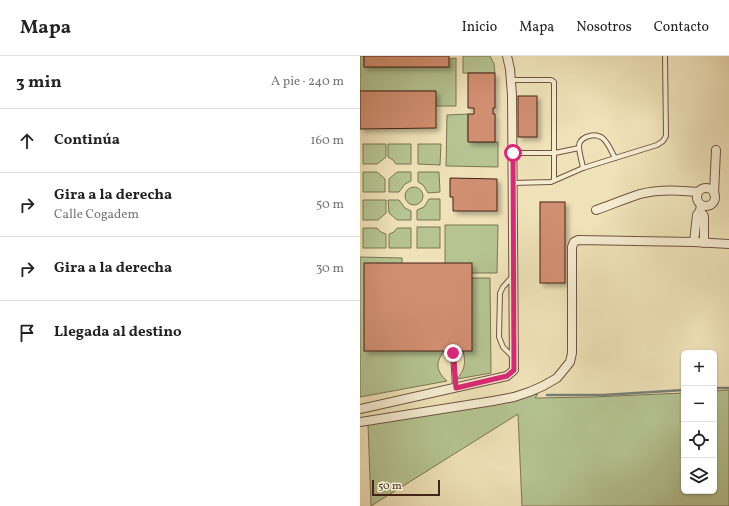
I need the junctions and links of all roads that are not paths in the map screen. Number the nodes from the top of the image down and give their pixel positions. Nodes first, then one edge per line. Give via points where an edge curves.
1 (507, 56) edge
2 (666, 56) edge
3 (511, 80) junction
4 (579, 148) junction
5 (716, 150) dead end
6 (513, 153) junction
7 (555, 153) junction
8 (615, 158) junction
9 (584, 168) junction
10 (554, 180) junction
11 (513, 183) junction
12 (698, 192) junction
13 (714, 193) junction
14 (700, 208) junction
15 (596, 210) dead end
16 (694, 242) junction
17 (704, 243) junction
18 (729, 244) edge
19 (514, 276) junction
20 (453, 353) dead end
21 (514, 357) junction
22 (456, 388) junction
23 (360, 409) edge
24 (360, 422) edge

1 - 3 street
2 - 8 lane via 666,136 657,145
3 - 6 street
3 - 7 lane via 554,82
4 - 7 lane
4 - 8 lane via 584,138 598,135 607,143
4 - 9 lane
5 - 13 street
6 - 7 lane
6 - 11 street
7 - 10 lane
8 - 9 lane
9 - 10 lane
10 - 11 lane via 548,183
11 - 19 street
12 - 13 street via 708,188
12 - 14 street via 696,196
12 - 15 street via 650,192
13 - 14 street via 714,202 710,206
14 - 16 street
14 - 17 street via 704,216
16 - 17 street
16 - 24 street via 574,242 572,353 570,362 557,378 514,397
17 - 18 street
19 - 21 street
19 - 21 lane via 502,287 500,293 499,337 503,348
20 - 22 lane
21 - 22 street via 514,370 507,376
22 - 23 street

